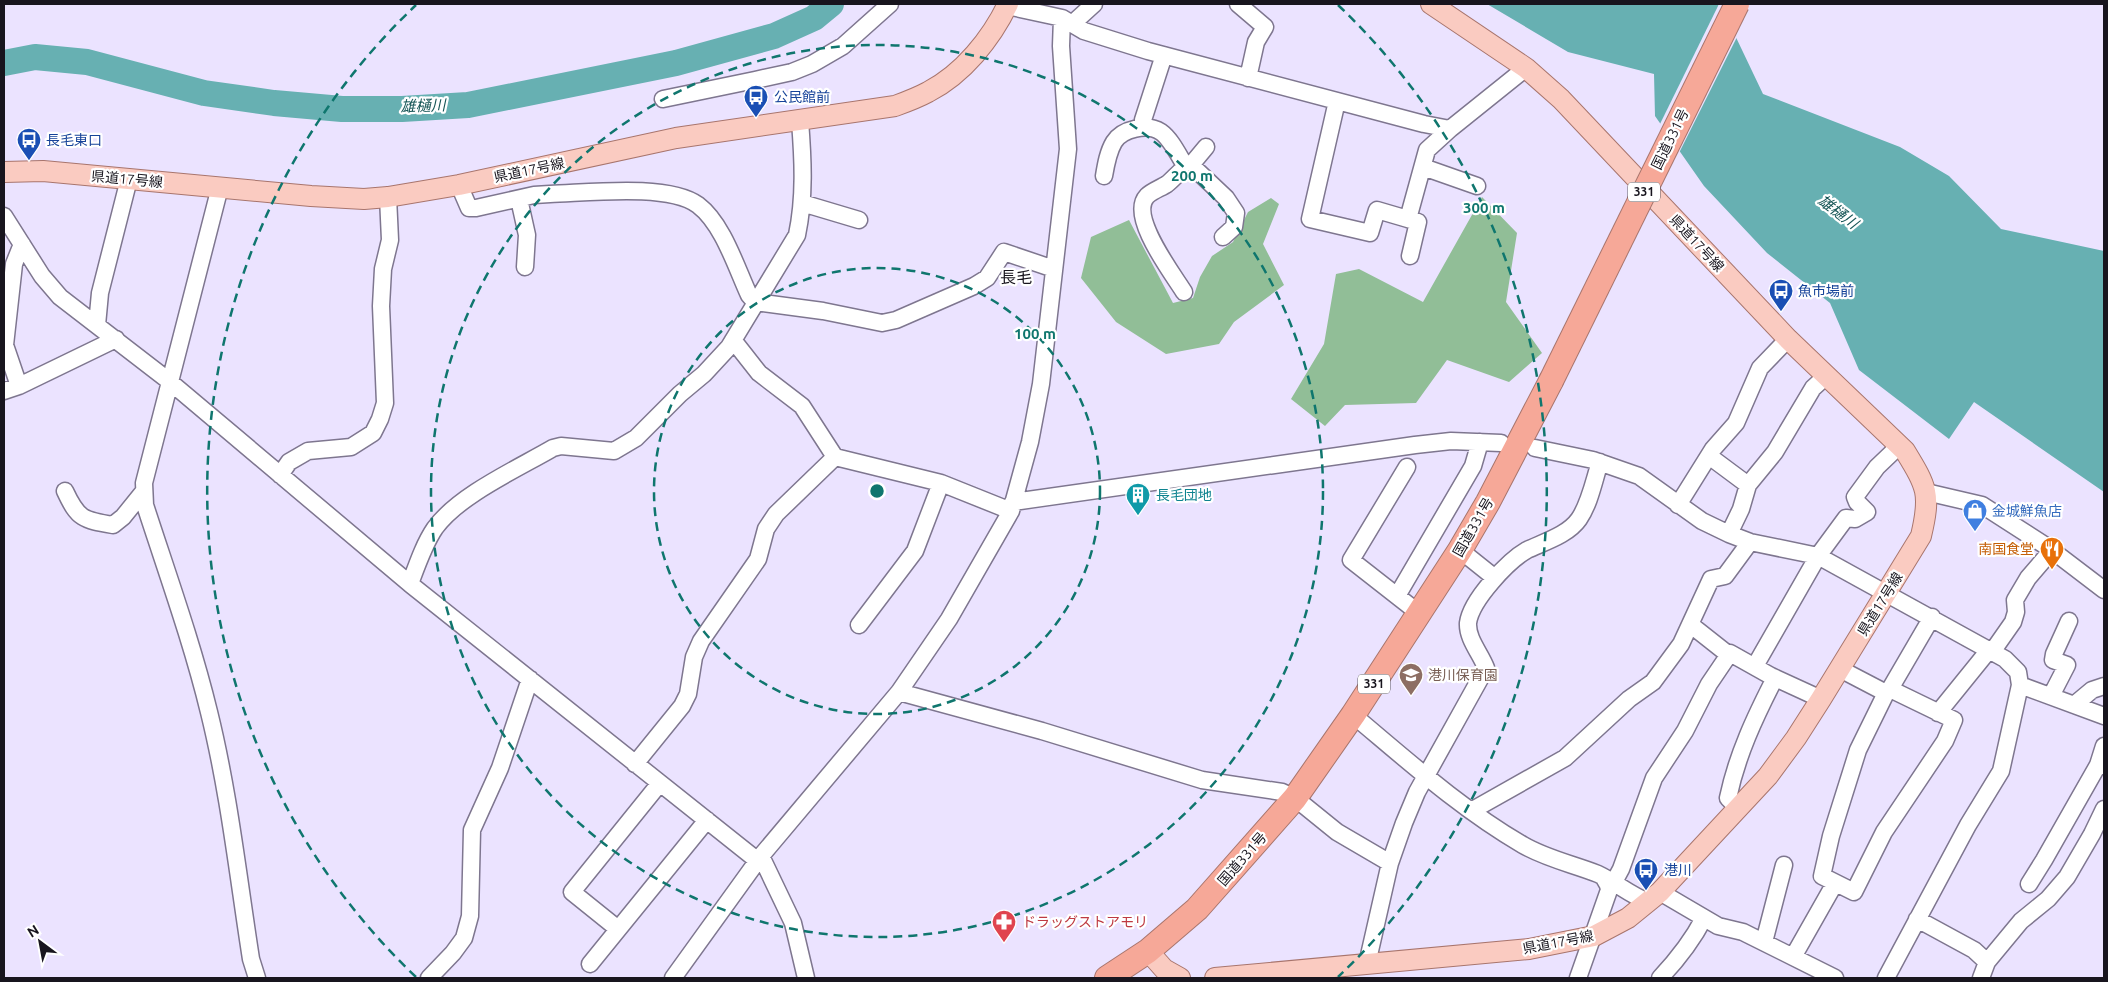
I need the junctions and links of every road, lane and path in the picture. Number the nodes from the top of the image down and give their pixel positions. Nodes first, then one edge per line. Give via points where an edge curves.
1 (890, 4) edge
2 (1094, 4) edge
3 (1238, 4) edge
4 (1431, 4) edge
5 (1737, 4) edge
6 (1007, 5) edge
7 (1067, 21) junction
8 (1164, 55) junction
9 (1526, 68) junction
10 (1248, 78) junction
11 (663, 99) dead end
12 (1337, 101) junction
13 (800, 121) junction
14 (1143, 127) junction
15 (1450, 129) junction
16 (1206, 147) dead end
17 (1188, 166) junction
18 (1423, 167) junction
19 (4, 172) edge
20 (1104, 176) dead end
21 (129, 179) junction
22 (459, 185) junction
23 (1477, 186) dead end
24 (220, 187) junction
25 (388, 198) junction
26 (519, 199) junction
27 (802, 203) junction
28 (4, 216) edge
29 (1408, 219) junction
30 (859, 220) dead end
31 (1222, 237) dead end
32 (22, 244) junction
33 (1410, 256) dead end
34 (526, 267) dead end
35 (1054, 269) junction
36 (1184, 292) dead end
37 (755, 302) junction
38 (97, 324) junction
39 (116, 339) junction
40 (1788, 339) junction
41 (733, 340) junction
42 (1825, 377) junction
43 (169, 381) junction
44 (11, 388) edge
45 (1480, 442) junction
46 (1501, 443) dead end
47 (1899, 446) junction
48 (1535, 448) dead end
49 (835, 456) junction
50 (1709, 456) junction
51 (1600, 462) junction
52 (1406, 467) dead end
53 (280, 475) junction
54 (940, 483) junction
55 (1748, 485) junction
56 (144, 490) junction
57 (65, 491) dead end
58 (1926, 492) junction
59 (1678, 505) junction
60 (1012, 506) junction
61 (1729, 534) junction
62 (1750, 542) junction
63 (1460, 550) junction
64 (2052, 550) junction
65 (1818, 556) junction
66 (1495, 578) junction
67 (410, 584) junction
68 (2104, 590) edge
69 (1887, 593) junction
70 (1397, 596) junction
71 (1420, 614) junction
72 (1932, 617) junction
73 (2069, 621) dead end
74 (859, 625) dead end
75 (1690, 625) junction
76 (1991, 651) junction
77 (1729, 655) junction
78 (1755, 666) junction
79 (1840, 669) junction
80 (1775, 678) junction
81 (530, 679) junction
82 (2020, 685) junction
83 (2104, 686) edge
84 (1888, 691) junction
85 (899, 692) junction
86 (2051, 696) junction
87 (1821, 699) junction
88 (2074, 705) junction
89 (1938, 713) junction
90 (1353, 715) junction
91 (2104, 716) edge
92 (2104, 746) edge
93 (635, 764) junction
94 (2101, 765) edge
95 (1427, 777) junction
96 (660, 783) junction
97 (1295, 798) junction
98 (1738, 808) junction
99 (2104, 809) edge
100 (1471, 811) junction
101 (706, 820) junction
102 (759, 859) junction
103 (1390, 863) junction
104 (1784, 865) dead end
105 (1609, 880) junction
106 (1835, 883) junction
107 (2028, 884) dead end
108 (1654, 897) junction
109 (1704, 918) junction
110 (1917, 919) junction
111 (618, 929) junction
112 (1594, 936) junction
113 (1764, 942) junction
114 (1148, 951) junction
115 (1793, 957) junction
116 (1986, 962) junction
117 (590, 964) dead end
118 (1367, 964) junction
119 (257, 978) edge
120 (429, 978) edge
121 (673, 978) edge
122 (806, 978) edge
123 (1107, 978) edge
124 (1180, 978) edge
125 (1215, 978) edge
126 (1578, 978) edge
127 (1660, 978) edge
128 (1835, 978) edge
129 (1886, 978) edge
130 (1981, 978) edge

1 - 11 street via 843,46 812,64 792,72
2 - 7 street
3 - 10 street via 1265,27 1256,42
4 - 9 main road, 県道17号線
5 - 63 highway, 国道331号 / 331, bridge via 1551,381
6 - 7 street
6 - 13 main road, 県道17号線 via 983,44 956,73 929,92 895,106
7 - 8 street via 1084,31
7 - 35 street via 1061,46 1068,149
8 - 10 street
8 - 14 street
9 - 15 street
9 - 40 main road, 県道17号線 via 1560,99
10 - 12 street
12 - 15 street
12 - 29 street via 1310,219 1370,233 1377,210
13 - 22 main road, 県道17号線 via 676,138
13 - 27 street
14 - 17 street via 1161,132
14 - 20 street via 1115,140
15 - 18 street via 1427,150
16 - 17 street
17 - 31 street via 1226,198 1236,213 1234,227
17 - 36 street via 1146,197 1142,208 1146,230
18 - 23 street
18 - 29 street
19 - 21 main road, 県道17号線 via 44,171
21 - 24 main road, 県道17号線
21 - 38 street via 100,294
22 - 25 main road, 県道17号線
22 - 26 street via 469,208
24 - 25 main road, 県道17号線 via 311,196
24 - 43 street
25 - 53 street via 390,240 382,269 381,306 385,403 380,419 374,432 352,447 308,451 289,462
26 - 34 street via 526,235
26 - 37 street via 550,194 657,191 688,200 699,206 723,238
27 - 30 street
27 - 37 street via 797,235
28 - 32 street
29 - 33 street via 1418,222
32 - 38 street via 60,297
32 - 44 street via 14,264 5,345
35 - 37 street via 1004,252 987,278 974,286 882,323
35 - 60 street via 1041,384 1030,442
37 - 41 street
38 - 39 street
39 - 43 street
39 - 44 street
40 - 42 main road, 県道17号線
40 - 50 street via 1760,368 1736,423
41 - 49 street via 759,373 802,406
41 - 67 street via 704,374 625,446 606,452 561,446 553,448 468,498 436,527
42 - 47 main road, 県道17号線
42 - 55 street via 1813,388 1775,452
43 - 53 street
43 - 56 street
45 - 46 street
45 - 60 street via 1415,445
45 - 70 street via 1473,466
47 - 58 main road, 県道17号線
47 - 65 street via 1877,467 1854,497 1867,512 1855,519 1846,518
48 - 51 street
49 - 54 street
49 - 93 street via 776,514 766,529 758,559 701,641 682,706
50 - 55 street
50 - 59 street
51 - 59 street via 1639,476
51 - 66 street via 1578,520 1550,540 1526,551
52 - 70 street via 1352,560
53 - 67 street
54 - 60 street
54 - 74 street via 915,550
55 - 61 street
56 - 57 street via 123,518 113,525 80,516
56 - 119 street via 145,505 209,711 221,766 251,959
58 - 64 street via 1982,505
58 - 69 main road, 県道17号線 via 1927,510 1921,536
59 - 61 street
60 - 85 street via 950,619
61 - 62 street
62 - 65 street
62 - 75 street via 1724,576 1711,580
63 - 66 street
63 - 71 highway, 国道331号 / 331
64 - 68 street
64 - 76 street via 2028,578 2015,600 2013,622
65 - 69 street
65 - 78 street
66 - 95 street via 1480,596 1468,623 1470,638 1486,668
67 - 81 street
69 - 72 street
69 - 79 main road, 県道17号線
70 - 71 street
71 - 90 highway, 国道331号 / 331
72 - 76 street
72 - 84 street
73 - 86 street via 2054,654 2054,660 2067,665
75 - 77 street
75 - 100 street via 1681,644 1653,682 1629,699 1565,758
76 - 82 street via 2018,672
76 - 89 street
77 - 78 street
77 - 105 street via 1654,778 1621,869
78 - 80 street
79 - 84 street
79 - 87 main road, 県道17号線
80 - 87 street
80 - 98 street via 1751,725 1731,784 1728,798
81 - 93 street
81 - 120 street via 500,768 472,830 470,916 464,938
82 - 86 street
82 - 110 street via 2001,771
83 - 88 street via 2092,690
84 - 89 street
84 - 106 street via 1858,750 1831,836 1822,876
85 - 97 street via 1202,780 1282,792
85 - 102 street
86 - 88 street
87 - 98 main road, 県道17号線 via 1768,776
88 - 91 street
89 - 106 street via 1954,720 1945,741 1884,832 1854,892
90 - 95 street
90 - 97 highway, 国道331号 / 331
92 - 94 street
93 - 96 street
94 - 107 street
95 - 100 street
95 - 103 street via 1414,800
96 - 101 street
96 - 111 street via 572,892
97 - 103 street via 1337,832
97 - 114 highway, 国道331号 / 331 via 1197,909
98 - 108 main road, 県道17号線
99 - 116 street via 2067,877 2048,899 2021,921
100 - 105 street via 1524,846
101 - 102 street
101 - 111 street
102 - 121 street
102 - 122 street via 793,923
103 - 118 street
104 - 113 street
105 - 108 street via 1636,898
105 - 112 street via 1609,890
106 - 115 street
108 - 109 street
108 - 112 main road, 県道17号線 via 1628,918
109 - 113 street
109 - 127 street via 1680,958
110 - 116 street via 1974,950
110 - 129 street
111 - 117 street
112 - 118 main road, 県道17号線 via 1529,949
112 - 126 street
113 - 115 street
114 - 123 highway, 国道331号 / 331
114 - 124 main road via 1164,969
115 - 128 street
116 - 130 street
118 - 125 main road, 県道17号線

